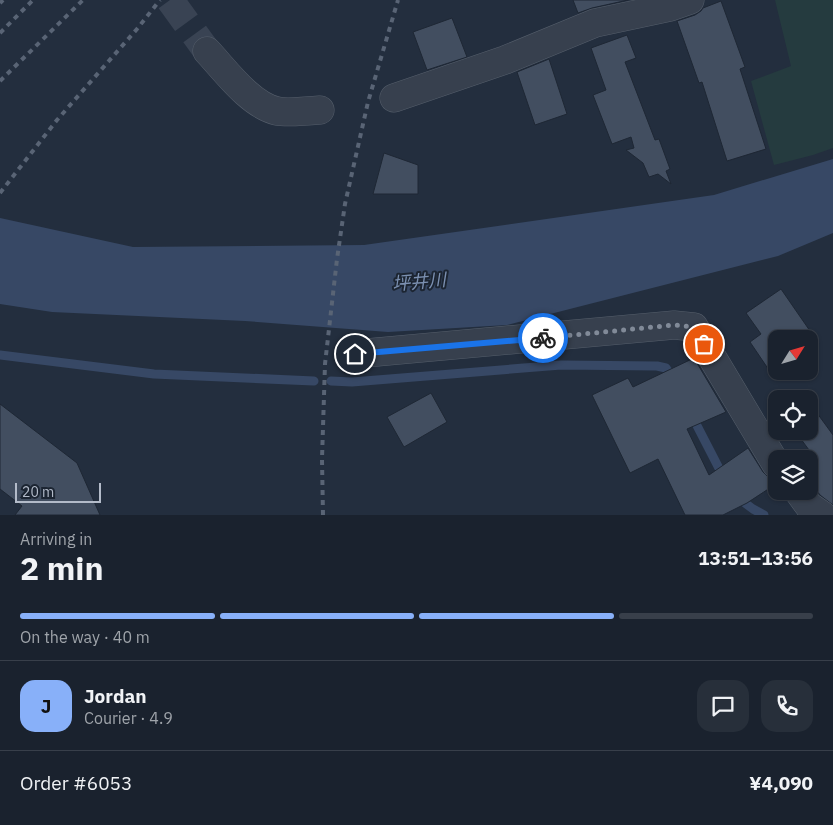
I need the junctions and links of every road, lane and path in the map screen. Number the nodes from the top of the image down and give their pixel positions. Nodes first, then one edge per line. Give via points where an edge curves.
1 (690, 0) edge
2 (207, 51) tunnel mouth
3 (394, 98) dead end
4 (320, 110) dead end
5 (355, 354) dead end
6 (768, 451) edge
7 (805, 500) edge
8 (822, 515) edge

1 - 3 street via 595,23 505,60
2 - 4 street via 262,106 278,112
5 - 6 street via 674,325 694,327
7 - 8 street

